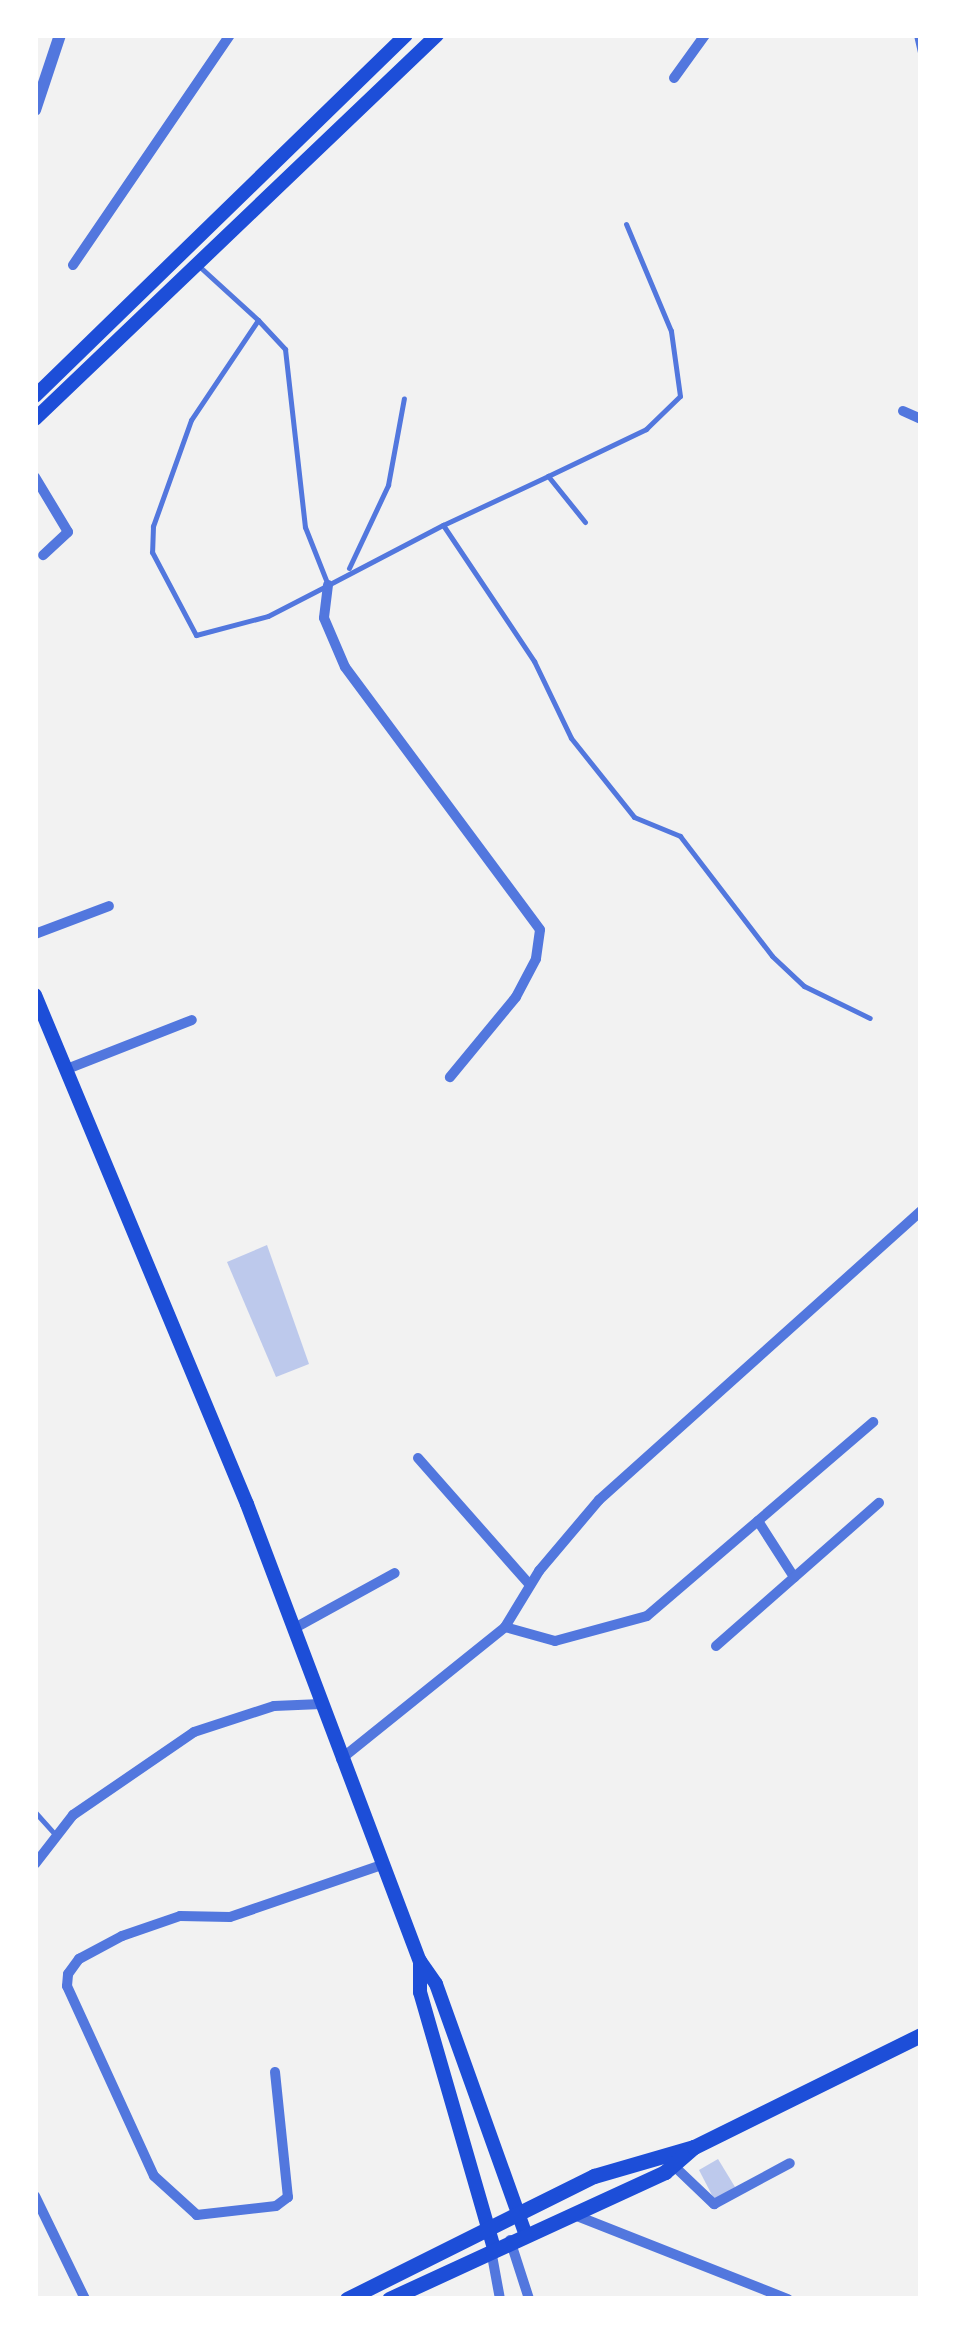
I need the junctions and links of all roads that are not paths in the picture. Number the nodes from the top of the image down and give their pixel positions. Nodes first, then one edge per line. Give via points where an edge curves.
1 (60, 35) edge
2 (230, 35) edge
3 (406, 35) edge
4 (706, 35) edge
5 (916, 35) edge
6 (433, 36) edge
7 (921, 56) edge
8 (674, 78) dead end
9 (35, 110) edge
10 (270, 170) junction
11 (283, 182) junction
12 (626, 224) dead end
13 (198, 265) junction
14 (73, 266) dead end
15 (258, 320) junction
16 (35, 396) edge
17 (404, 398) dead end
18 (903, 411) dead end
19 (35, 419) edge
20 (921, 419) edge
21 (548, 476) junction
22 (35, 478) edge
23 (585, 522) dead end
24 (444, 525) junction
25 (44, 555) dead end
26 (348, 571) junction
27 (328, 584) junction
28 (109, 906) dead end
29 (35, 934) edge
30 (35, 995) edge
31 (870, 1018) dead end
32 (192, 1020) dead end
33 (66, 1068) junction
34 (450, 1077) dead end
35 (921, 1211) edge
36 (873, 1422) dead end
37 (418, 1458) dead end
38 (879, 1503) dead end
39 (758, 1521) junction
40 (395, 1573) dead end
41 (794, 1577) junction
42 (530, 1585) junction
43 (504, 1627) junction
44 (293, 1629) junction
45 (716, 1646) dead end
46 (321, 1704) junction
47 (341, 1758) junction
48 (35, 1812) edge
49 (54, 1832) junction
50 (35, 1864) edge
51 (382, 1864) junction
52 (420, 1962) junction
53 (921, 2035) edge
54 (275, 2072) dead end
55 (694, 2147) junction
56 (790, 2163) dead end
57 (673, 2165) junction
58 (35, 2196) edge
59 (516, 2210) junction
60 (571, 2214) junction
61 (485, 2225) junction
62 (518, 2236) junction
63 (492, 2249) junction
64 (773, 2297) edge
65 (85, 2299) edge
66 (347, 2299) edge
67 (389, 2299) edge
68 (500, 2299) edge
69 (529, 2299) edge
70 (788, 2299) edge

1 - 9 street
2 - 14 street
3 - 10 main road
4 - 8 street
5 - 7 lane
6 - 11 main road
10 - 11 main road
10 - 16 main road
11 - 13 main road
12 - 21 lane via 670,331 680,396 646,428
13 - 15 lane
13 - 19 main road
15 - 27 lane via 285,348 306,527
15 - 27 lane via 190,420 152,526 152,552 196,635 268,616
17 - 26 lane via 388,485
18 - 20 street
21 - 23 lane
21 - 24 lane
22 - 25 street via 68,530
24 - 26 lane
24 - 31 lane via 534,661 571,738 634,816 680,836 772,956 804,986
26 - 27 lane
27 - 34 street via 324,618 336,653 386,730 456,810 540,930 540,950 516,996
28 - 29 street
30 - 33 main road
32 - 33 street
33 - 44 main road
35 - 42 street via 650,1451 585,1516
36 - 39 street
37 - 42 street
38 - 41 street
39 - 41 street
39 - 43 street via 647,1616 555,1640
40 - 44 street
41 - 45 street
42 - 43 street
43 - 47 street
44 - 46 main road
46 - 47 main road
46 - 49 street via 274,1706 206,1726
47 - 51 main road
48 - 49 lane
49 - 50 street
51 - 52 main road
51 - 54 street via 230,1918 166,1921 79,1958 68,1974 67,1986 154,2176 197,2215 276,2206 288,2197
52 - 59 main road via 436,1984
52 - 61 main road via 420,1992
53 - 55 main road
55 - 57 main road
55 - 59 main road via 655,2153
56 - 57 street via 714,2204
57 - 60 main road
58 - 65 street
59 - 61 main road
59 - 62 main road
60 - 62 main road
60 - 64 street
61 - 63 main road
61 - 66 main road
62 - 63 main road
62 - 69 street
63 - 67 main road
63 - 68 street
64 - 70 street

